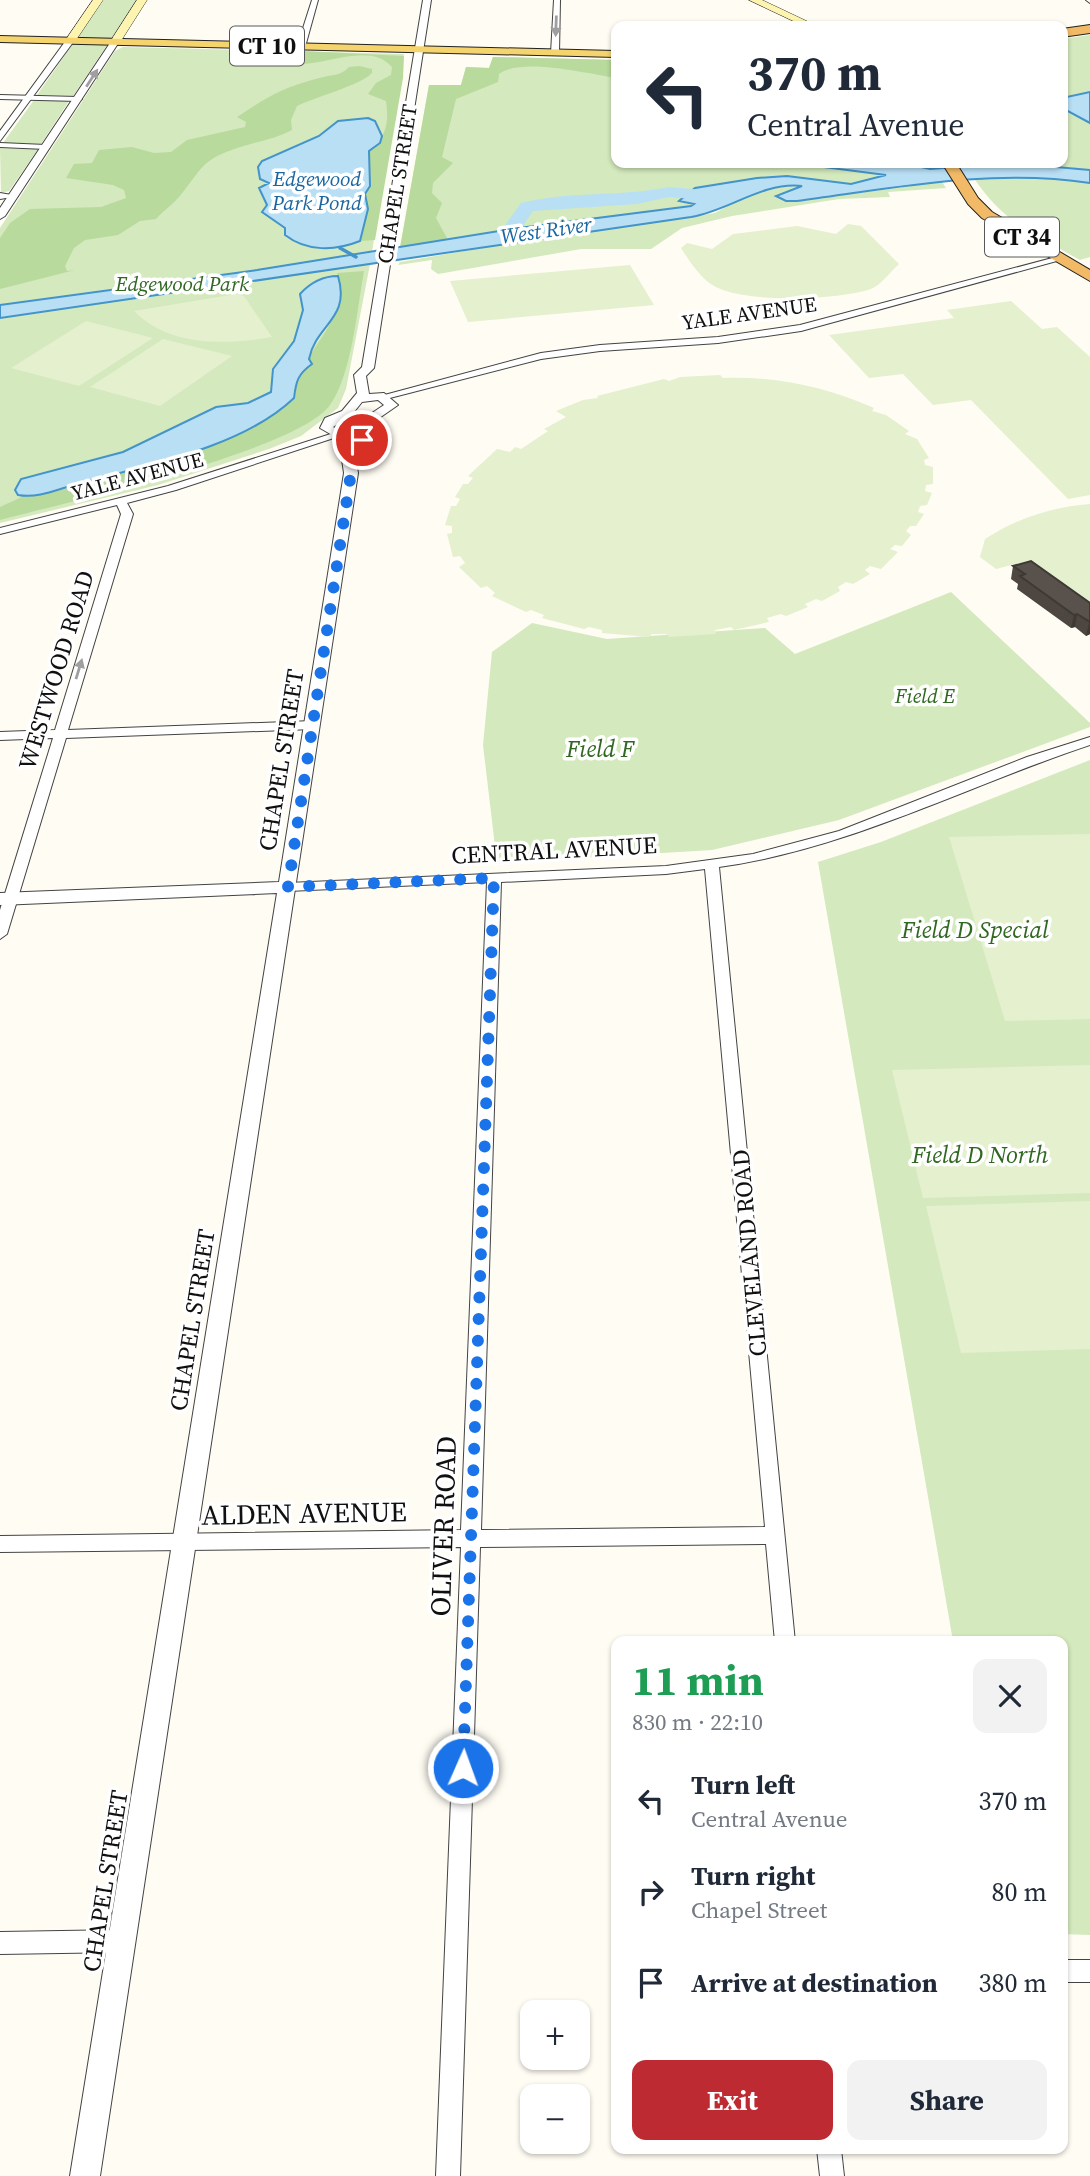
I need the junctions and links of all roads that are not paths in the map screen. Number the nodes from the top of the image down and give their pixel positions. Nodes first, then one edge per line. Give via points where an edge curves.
1 (98, 0) edge
2 (142, 0) edge
3 (315, 0) edge
4 (426, 0) edge
5 (557, 0) edge
6 (754, 0) edge
7 (801, 21) edge
8 (1090, 29) edge
9 (1068, 32) edge
10 (0, 39) edge
11 (69, 41) junction
12 (115, 42) junction
13 (301, 47) junction
14 (419, 49) junction
15 (555, 53) junction
16 (611, 54) edge
17 (0, 97) edge
18 (29, 97) junction
19 (78, 99) junction
20 (0, 138) edge
21 (0, 145) edge
22 (46, 147) junction
23 (952, 168) edge
24 (0, 196) edge
25 (13, 196) junction
26 (0, 216) edge
27 (1059, 259) junction
28 (1090, 276) edge
29 (368, 368) junction
30 (358, 399) junction
31 (385, 400) junction
32 (326, 428) junction
33 (343, 434) junction
34 (362, 438) junction
35 (282, 454) junction
36 (351, 473) junction
37 (121, 501) junction
38 (0, 531) edge
39 (313, 725) junction
40 (59, 734) junction
41 (0, 736) edge
42 (1090, 741) edge
43 (712, 865) junction
44 (494, 878) junction
45 (288, 887) junction
46 (6, 898) edge
47 (0, 934) edge
48 (776, 1535) junction
49 (470, 1538) junction
50 (184, 1543) junction
51 (0, 1544) edge
52 (784, 1636) edge
53 (123, 1941) junction
54 (0, 1943) edge
55 (1068, 1971) edge
56 (1090, 1971) edge
57 (830, 2154) edge
58 (85, 2176) edge
59 (448, 2176) edge
60 (832, 2176) edge

1 - 11 main road
2 - 12 main road
3 - 13 street
4 - 14 street, CHAPEL STREET
5 -> 15 street
6 - 7 main road
8 - 9 highway
10 - 11 main road, CT 10
11 - 12 main road, CT 10
11 - 18 street
12 - 13 main road, CT 10
19 -> 12 street
13 - 14 main road, CT 10
14 - 15 main road, CT 10
14 - 29 street, CHAPEL STREET
15 - 16 main road, CT 10
17 - 18 street
18 - 19 street
18 - 20 street
19 - 22 street
21 - 22 street
22 - 25 street
23 - 27 highway, CT 34 via 987,215
24 - 25 street
25 - 26 street
27 - 28 highway, CT 34
27 - 31 street, YALE AVENUE via 801,328 516,360
29 - 30 street, CHAPEL STREET via 360,375 363,393
29 - 31 street
30 - 31 street
30 - 32 street
31 - 34 street via 369,419
32 - 33 street
32 - 35 street, YALE AVENUE
33 - 34 street
33 - 35 street, YALE AVENUE
33 - 36 street, CHAPEL STREET
34 - 36 street, CHAPEL STREET
35 - 37 street, YALE AVENUE
36 - 39 street, CHAPEL STREET
37 - 38 street, YALE AVENUE
40 -> 37 street, WESTWOOD ROAD via 127,514
39 - 40 street
39 - 45 street, CHAPEL STREET
40 - 41 street
40 - 46 street, WESTWOOD ROAD
42 - 43 street, CENTRAL AVENUE via 844,834
43 - 44 street, CENTRAL AVENUE
43 - 48 street, CLEVELAND ROAD
44 - 45 street, CENTRAL AVENUE
44 - 49 street, OLIVER ROAD
45 - 46 street, CENTRAL AVENUE
45 - 50 street, CHAPEL STREET
46 - 47 street, WESTWOOD ROAD
48 - 49 street, ALDEN AVENUE
48 - 52 street, CLEVELAND ROAD
49 - 50 street, ALDEN AVENUE
49 - 59 street, OLIVER ROAD
50 - 51 street, ALDEN AVENUE
50 - 53 street, CHAPEL STREET
53 - 54 street
53 - 58 street, CHAPEL STREET
55 - 56 street
57 - 60 street

